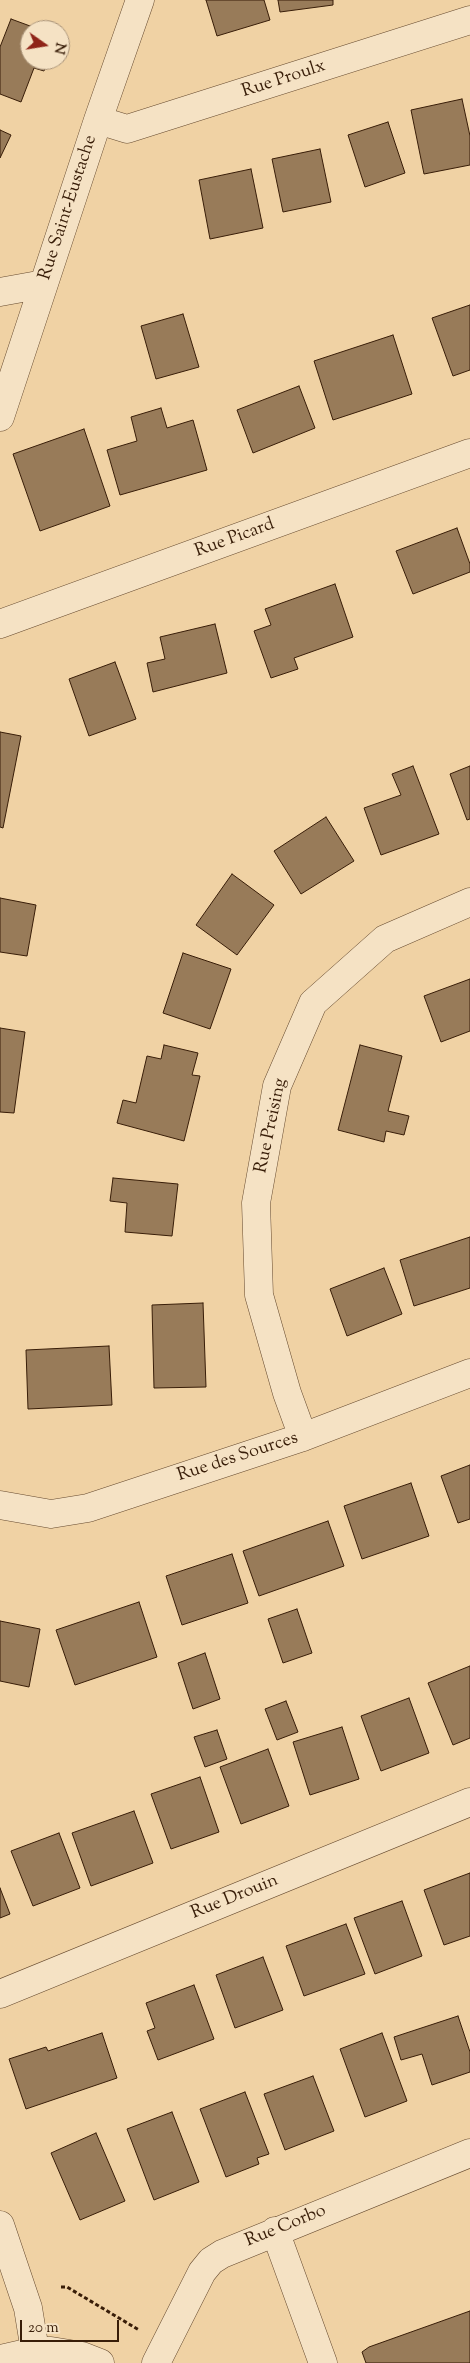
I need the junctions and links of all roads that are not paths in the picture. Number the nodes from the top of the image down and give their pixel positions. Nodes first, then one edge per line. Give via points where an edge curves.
1 (140, 0) edge
2 (470, 20) edge
3 (98, 120) junction
4 (44, 284) junction
5 (0, 292) edge
6 (0, 417) edge
7 (470, 453) edge
8 (0, 624) edge
9 (470, 902) edge
10 (470, 1373) edge
11 (303, 1437) junction
12 (0, 1505) edge
13 (470, 1802) edge
14 (0, 1994) edge
15 (470, 2153) edge
16 (0, 2225) edge
17 (275, 2232) junction
18 (36, 2357) edge
19 (0, 2359) edge
20 (95, 2362) edge
21 (156, 2363) edge
22 (323, 2363) edge

1 - 3 street, Rue Saint-Eustache
2 - 3 street, Rue Proulx via 127,129
3 - 4 street, Rue Saint-Eustache
4 - 5 street
4 - 6 street, Rue Saint-Eustache
7 - 8 street, Rue Picard
9 - 11 street, Rue Preising via 385,939 313,1003 277,1086 256,1203 259,1295
10 - 11 street, Rue des Sources
11 - 12 street, Rue des Sources via 88,1508 51,1514
13 - 14 street, Rue Drouin
15 - 17 street, Rue Corbo
16 - 18 street via 22,2286
17 - 21 street, Rue Corbo via 211,2261
17 - 22 street
18 - 19 street
18 - 20 street via 63,2352

